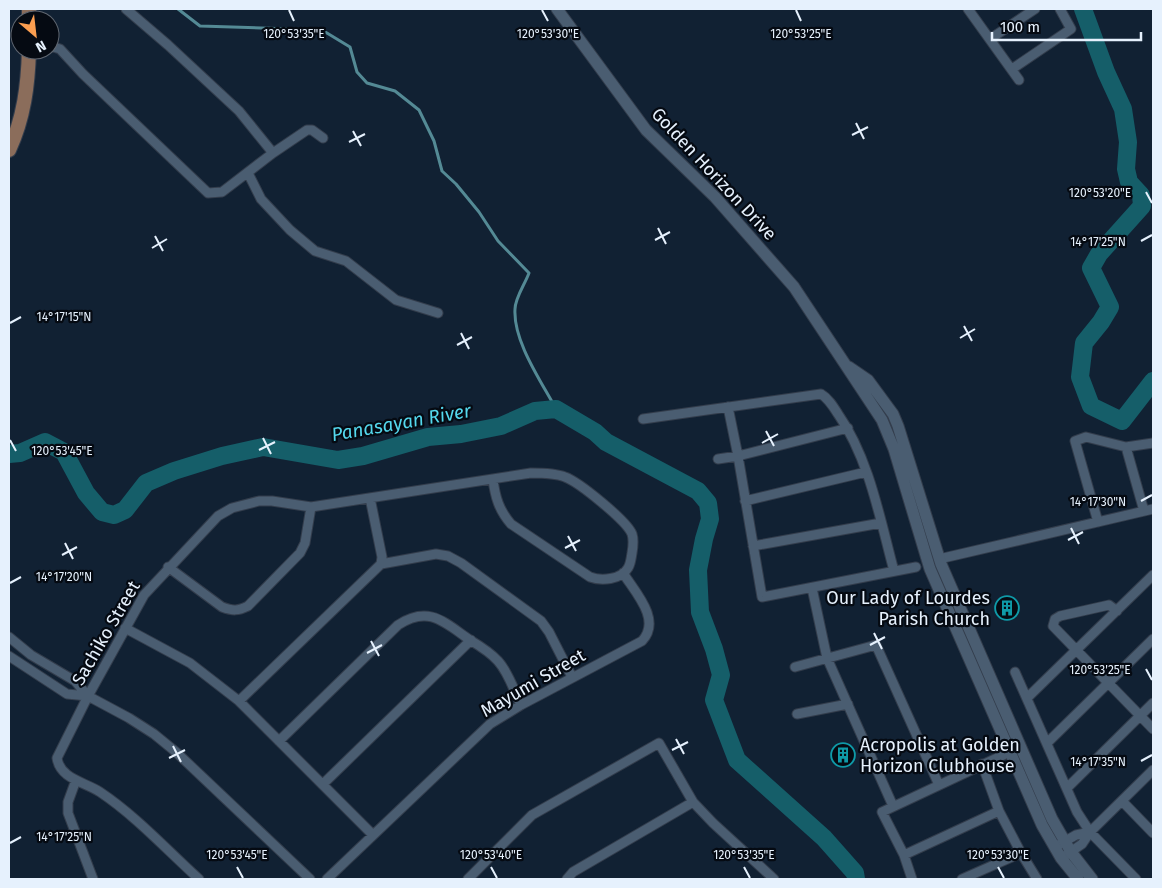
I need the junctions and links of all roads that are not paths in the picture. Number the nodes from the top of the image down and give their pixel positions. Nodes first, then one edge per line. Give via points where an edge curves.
1 (126, 9) edge
2 (558, 9) edge
3 (1035, 9) edge
4 (1060, 9) edge
5 (970, 10) edge
6 (990, 39) junction
7 (60, 49) edge
8 (28, 60) edge
9 (1012, 69) junction
10 (1020, 80) dead end
11 (322, 138) dead end
12 (9, 150) edge
13 (272, 153) junction
14 (248, 173) junction
15 (438, 313) dead end
16 (844, 363) junction
17 (728, 407) junction
18 (643, 418) dead end
19 (848, 428) junction
20 (1153, 443) edge
21 (1126, 447) junction
22 (738, 456) junction
23 (718, 459) dead end
24 (866, 472) junction
25 (493, 479) junction
26 (370, 498) junction
27 (745, 501) junction
28 (311, 507) junction
29 (1149, 510) edge
30 (1098, 522) junction
31 (880, 523) junction
32 (753, 546) junction
33 (940, 559) junction
34 (381, 564) junction
35 (168, 567) junction
36 (916, 567) dead end
37 (894, 571) junction
38 (623, 573) junction
39 (1153, 575) edge
40 (812, 588) junction
41 (1117, 611) junction
42 (125, 628) junction
43 (9, 637) edge
44 (1153, 638) edge
45 (470, 640) junction
46 (1076, 650) junction
47 (9, 656) edge
48 (827, 658) junction
49 (795, 667) dead end
50 (1015, 672) dead end
51 (572, 678) junction
52 (1108, 683) junction
53 (88, 696) junction
54 (1027, 698) junction
55 (239, 701) junction
56 (1153, 702) edge
57 (848, 704) junction
58 (521, 705) junction
59 (796, 714) dead end
60 (1140, 716) junction
61 (1153, 729) edge
62 (279, 741) junction
63 (1047, 743) junction
64 (1020, 747) junction
65 (1009, 752) junction
66 (982, 764) junction
67 (1153, 770) edge
68 (76, 780) junction
69 (323, 784) junction
70 (939, 785) junction
71 (1067, 788) junction
72 (1122, 801) junction
73 (694, 802) junction
74 (893, 806) junction
75 (999, 810) junction
76 (1090, 832) junction
77 (1153, 833) edge
78 (373, 835) junction
79 (1063, 850) junction
80 (1021, 853) junction
81 (904, 855) junction
82 (978, 876) edge
83 (93, 879) edge
84 (198, 879) edge
85 (310, 879) edge
86 (327, 879) edge
87 (468, 879) edge
88 (566, 879) edge
89 (774, 879) edge
90 (912, 879) edge
91 (962, 879) edge
92 (1037, 879) edge
93 (1078, 879) edge
94 (1092, 879) edge
95 (1136, 879) edge

1 - 13 street via 239,111
2 - 16 street, Golden Horizon Drive via 646,130 715,197 794,287
3 - 6 street
4 - 9 street via 1071,29
5 - 6 street
6 - 9 street
7 - 14 street via 208,193 222,192
8 - 12 main road via 25,100
9 - 10 street
11 - 13 street via 307,130
13 - 14 street
14 - 15 street via 261,199 315,251 346,261 396,300
16 - 33 street, Golden Horizon Drive via 868,380 893,414
16 - 65 street, Golden Horizon Drive via 888,432 930,569
17 - 18 street
17 - 19 street via 821,394
17 - 22 street
19 - 22 street
19 - 24 street
20 - 21 street
21 - 29 street
21 - 30 street via 1086,436 1075,441
22 - 23 street
22 - 27 street
24 - 27 street
24 - 31 street
25 - 26 street, Sachiko Street
25 - 38 street via 496,500 511,524 590,577 606,579
25 - 38 street, Sachiko Street via 531,473 567,477 608,506 632,534 630,561
26 - 28 street, Sachiko Street
26 - 34 street
27 - 32 street
28 - 35 street, Sachiko Street via 259,501 232,508 218,516
28 - 35 street via 305,543 300,553 248,606 240,610 222,607
29 - 30 street
30 - 33 street
31 - 32 street
31 - 37 street
32 - 40 street via 762,598
33 - 64 street, Golden Horizon Drive
34 - 51 street via 436,554 461,563 540,621
34 - 55 street
35 - 42 street, Sachiko Street via 144,595
36 - 37 street
37 - 40 street
38 - 51 street, Mayumi Street via 650,618 648,635
39 - 41 street
40 - 48 street
41 - 46 street
41 - 46 street via 1109,605 1060,616 1055,620 1054,626
42 - 53 street, Sachiko Street
42 - 55 street via 190,663
43 - 53 street via 75,682
44 - 52 street
45 - 58 street via 499,662
45 - 62 street via 430,616 415,616 407,620
45 - 69 street
46 - 52 street
46 - 54 street
47 - 53 street via 67,694
48 - 49 street
48 - 57 street
48 - 70 street via 876,646
50 - 54 street
51 - 58 street, Mayumi Street
52 - 60 street
52 - 63 street
53 - 68 street, Sachiko Street via 57,758 63,772
53 - 85 street via 161,740
54 - 63 street
55 - 62 street
56 - 60 street
57 - 59 street
57 - 74 street
58 - 78 street, Mayumi Street via 490,724
60 - 61 street
60 - 71 street
62 - 69 street
63 - 71 street
64 - 65 street
64 - 79 street, Golden Horizon Drive
65 - 66 street
65 - 79 street, Golden Horizon Drive via 1042,825
66 - 70 street
66 - 75 street
67 - 72 street
68 - 83 street via 68,802 68,814
68 - 84 street via 121,807
69 - 78 street
70 - 74 street
71 - 76 street
72 - 76 street
72 - 77 street
73 - 87 street via 659,743 532,814
73 - 88 street
73 - 89 street via 712,823
74 - 81 street via 882,812
75 - 80 street
75 - 81 street
76 - 79 street via 1082,844
76 - 95 street
78 - 86 street, Mayumi Street
79 - 93 street, Golden Horizon Drive
79 - 94 street, Golden Horizon Drive
80 - 82 street
80 - 92 street
81 - 90 street
82 - 91 street

